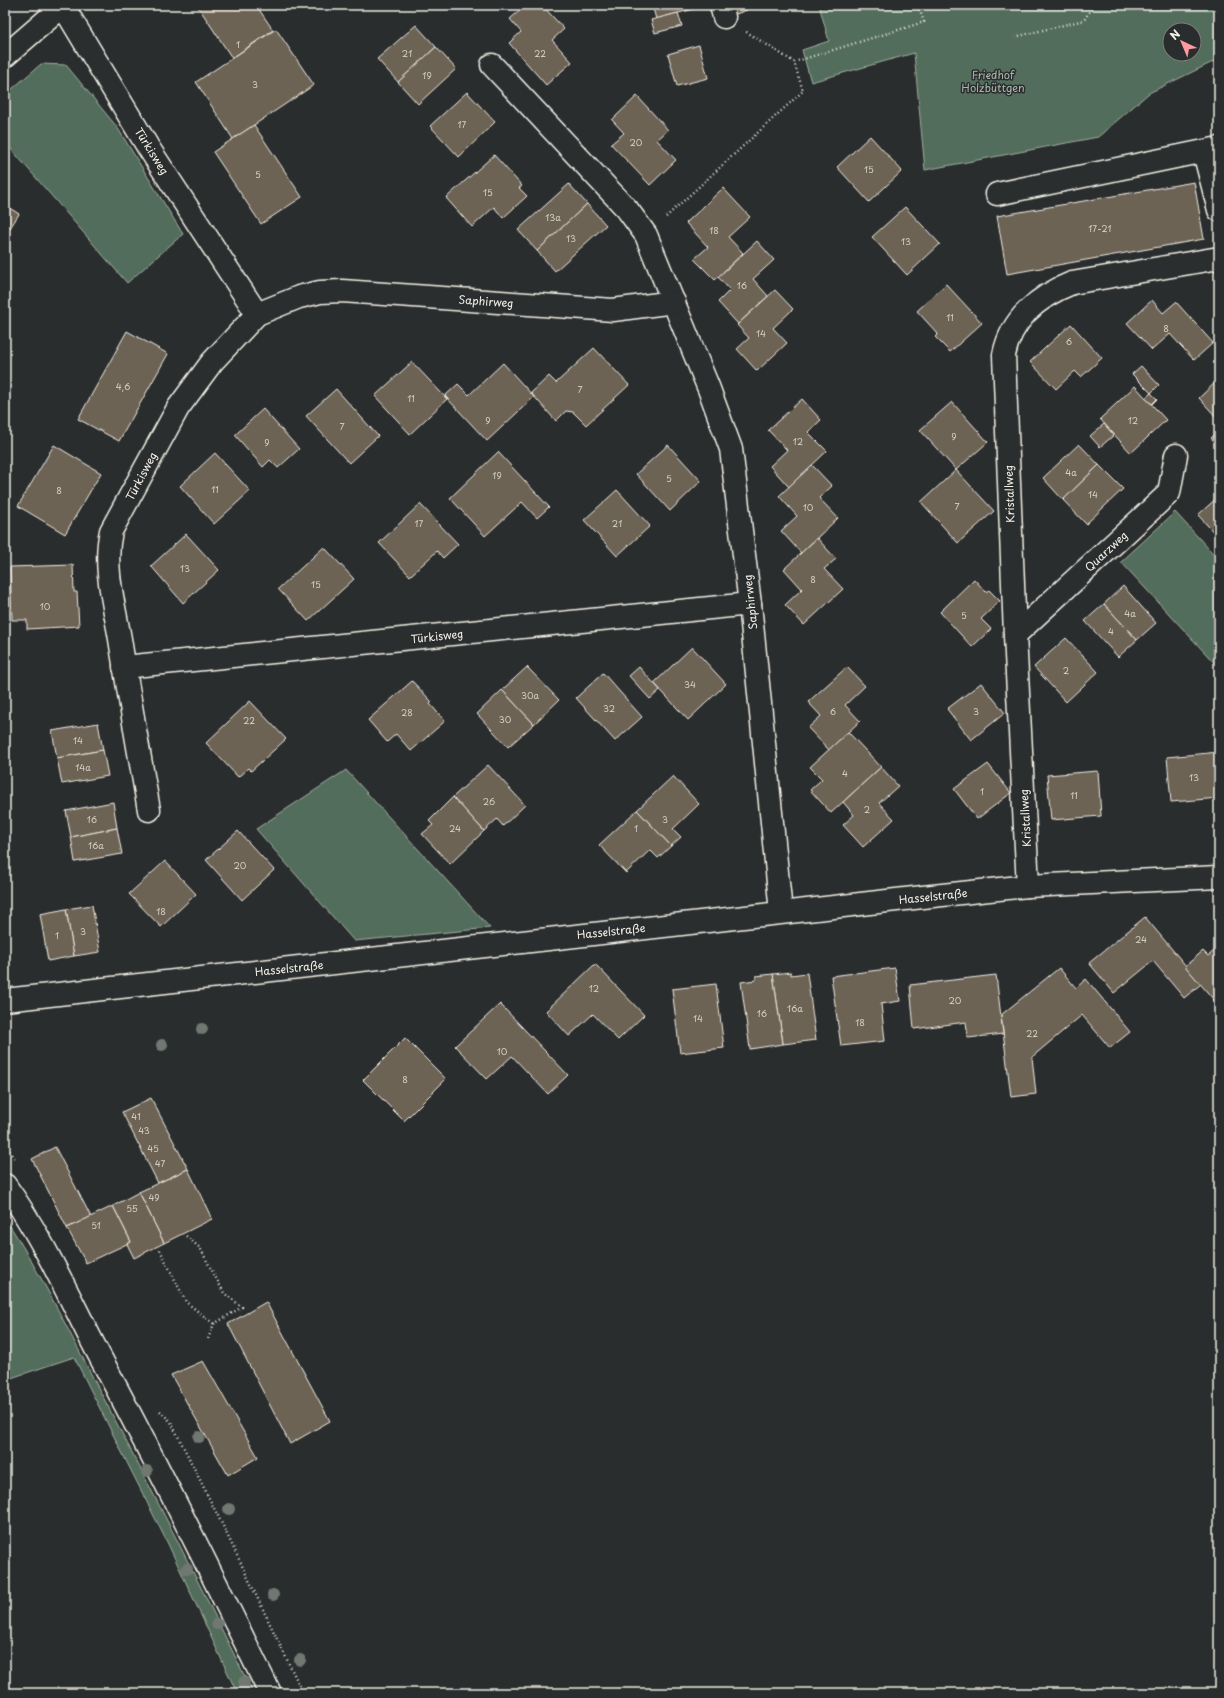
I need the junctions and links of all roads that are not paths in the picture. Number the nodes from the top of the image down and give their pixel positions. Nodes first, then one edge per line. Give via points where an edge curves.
1 (64, 6) edge
2 (5, 56) edge
3 (492, 65) dead end
4 (1212, 150) edge
5 (998, 194) dead end
6 (1219, 210) edge
7 (1219, 258) edge
8 (299, 297) joint
9 (674, 302) junction
10 (257, 314) junction
11 (1176, 455) dead end
12 (750, 604) junction
13 (1015, 635) junction
14 (124, 667) junction
15 (149, 810) dead end
16 (1219, 877) edge
17 (1028, 886) junction
18 (781, 912) junction
19 (5, 1000) edge
20 (5, 1185) edge
21 (270, 1693) edge

1 - 2 street
1 - 10 street, Türkisweg via 148,147
3 - 9 street, Saphirweg via 627,209 646,235
4 - 5 street
4 - 6 street
7 - 13 street, Kristallweg via 1072,283 1041,298 1026,311 1006,342 1004,355
8 - 9 street, Saphirweg via 320,292 342,291 613,310
8 - 10 street, Türkisweg
9 - 12 street, Saphirweg via 731,449
10 - 14 street, Türkisweg via 212,362 178,408 111,531 107,560
11 - 13 street, Quarzweg via 1169,494
12 - 14 street, Türkisweg
12 - 18 street, Saphirweg
13 - 17 street, Kristallweg
14 - 15 street, Türkisweg
16 - 17 street, Hasselstraße
17 - 18 street, Hasselstraße
18 - 19 street, Hasselstraße
20 - 21 street via 34,1230 116,1386

